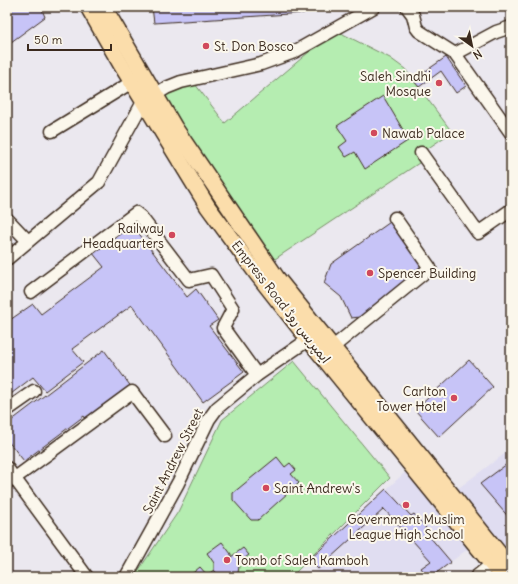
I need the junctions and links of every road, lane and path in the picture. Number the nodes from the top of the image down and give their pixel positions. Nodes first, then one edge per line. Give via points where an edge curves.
1 (88, 7) edge
2 (104, 7) edge
3 (374, 7) edge
4 (407, 7) edge
5 (511, 27) edge
6 (455, 54) junction
7 (132, 82) junction
8 (150, 98) junction
9 (52, 131) dead end
10 (511, 133) edge
11 (421, 153) dead end
12 (511, 210) edge
13 (395, 218) dead end
14 (7, 219) edge
15 (28, 241) junction
16 (7, 259) edge
17 (31, 292) dead end
18 (314, 335) junction
19 (333, 347) junction
20 (257, 375) junction
21 (34, 390) dead end
22 (7, 410) edge
23 (165, 436) dead end
24 (7, 468) edge
25 (14, 478) junction
26 (492, 564) junction
27 (511, 568) edge
28 (87, 577) edge
29 (126, 577) edge
30 (476, 577) edge
31 (502, 577) edge

1 - 7 main road, Empress Road ایمپریس روڈ
2 - 8 main road, Empress Road ایمپریس روڈ
3 - 8 street via 294,52 261,64 181,82
4 - 6 street via 419,31
5 - 6 street via 496,32
6 - 10 street
7 - 8 main road, Empress Road ایمپریس روڈ
7 - 9 street
8 - 15 street via 99,182
8 - 18 main road, Empress Road ایمپریس روڈ via 208,206 257,274
11 - 12 street via 478,233
13 - 19 street via 430,268
14 - 15 street
15 - 16 street
17 - 20 street via 136,213 189,280 211,275 233,309 223,328
18 - 19 main road, Empress Road ایمپریس روڈ
18 - 20 street, Saint Andrew Street
18 - 26 main road, Empress Road ایمپریس روڈ via 412,466
19 - 27 main road, Empress Road ایمپریس روڈ
20 - 29 street, Saint Andrew Street via 217,408 209,419 174,490
21 - 22 street
23 - 25 street via 132,392
24 - 25 street
25 - 28 street
26 - 30 street
26 - 31 main road, Empress Road ایمپریس روڈ

